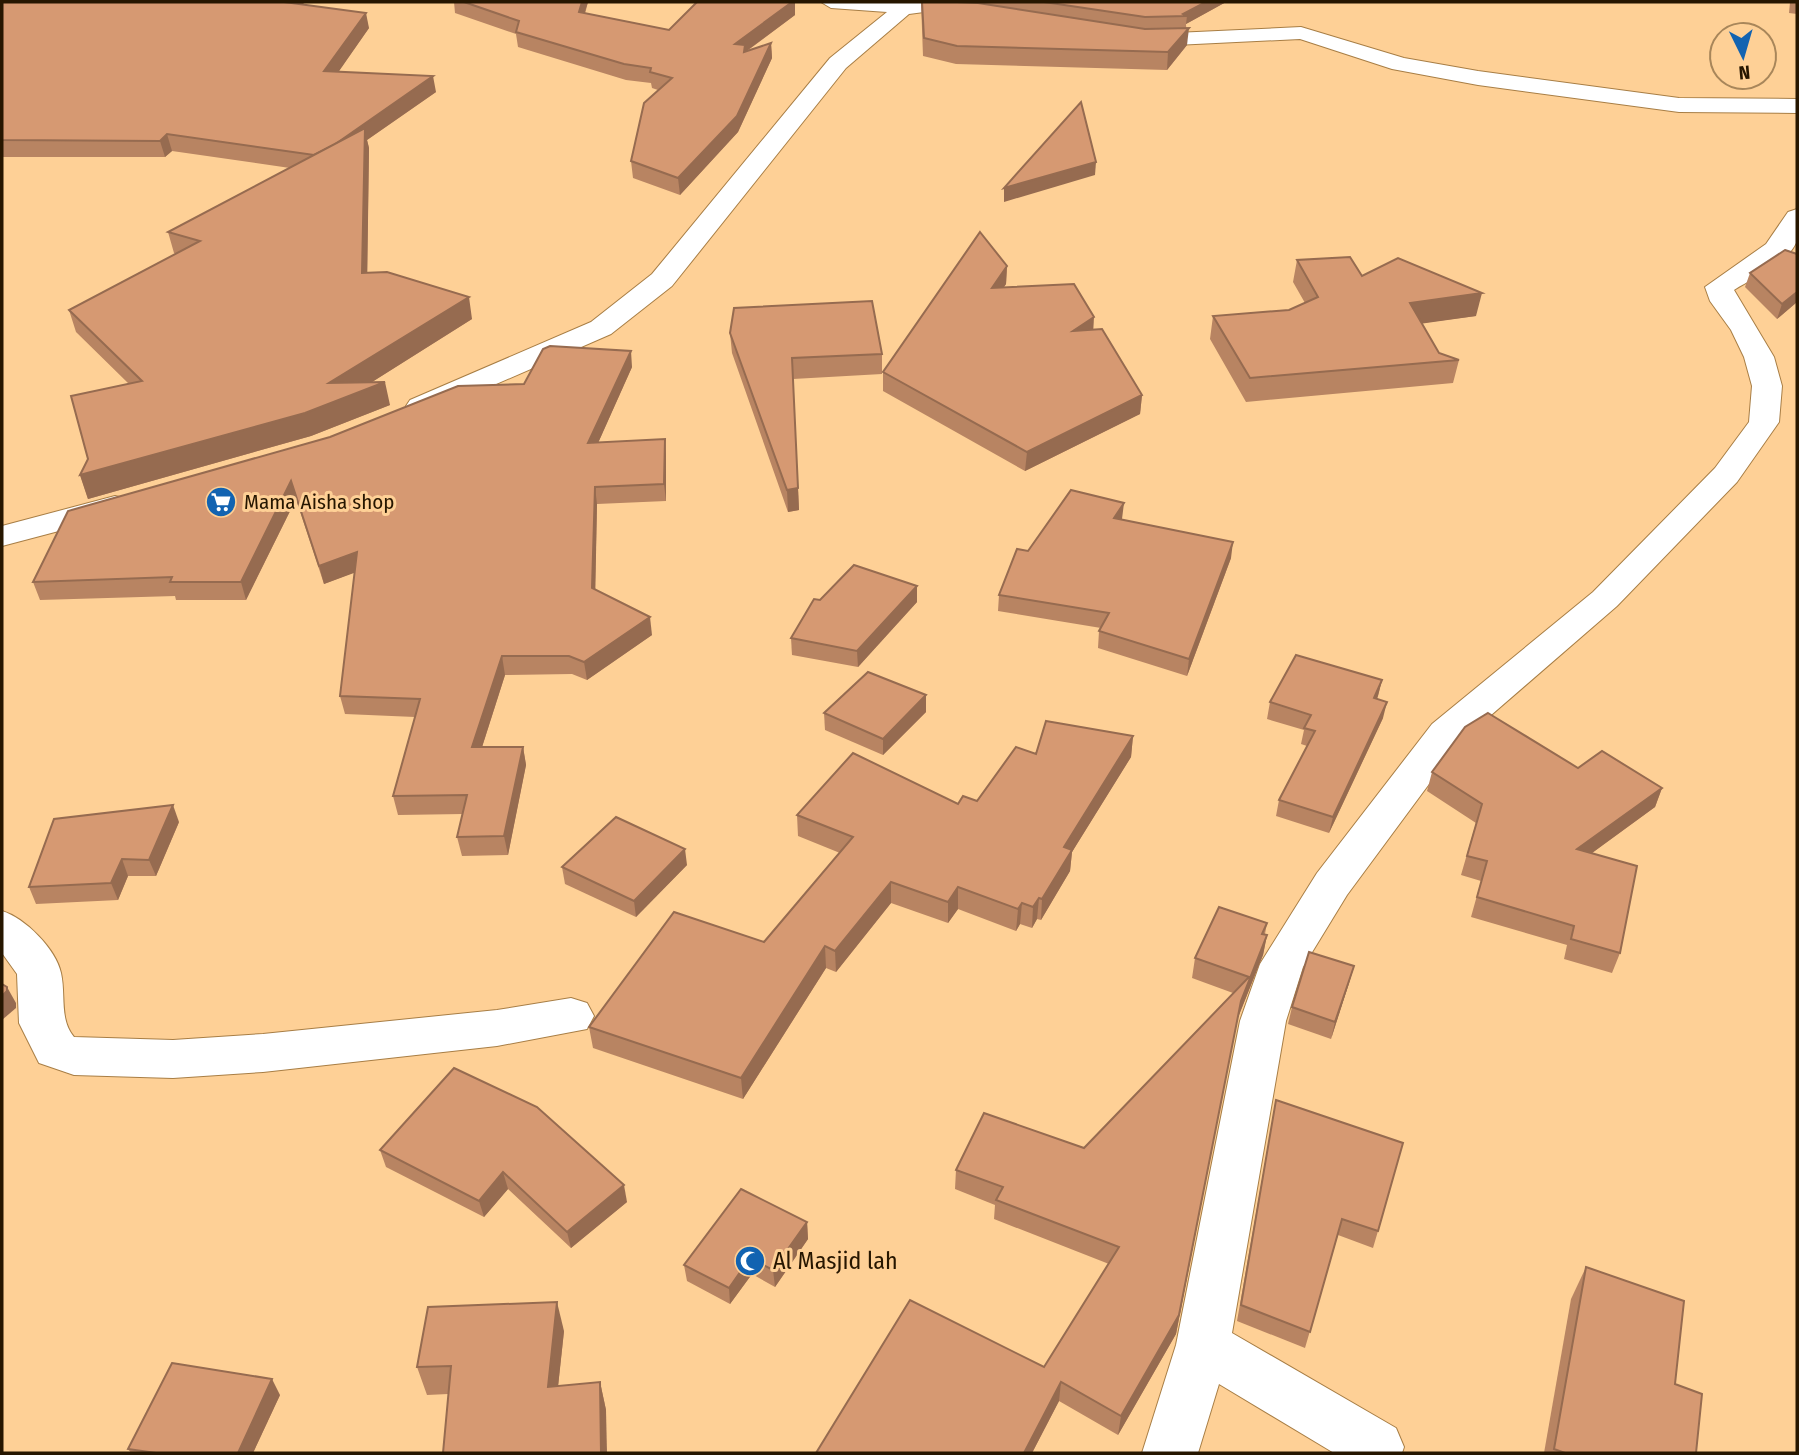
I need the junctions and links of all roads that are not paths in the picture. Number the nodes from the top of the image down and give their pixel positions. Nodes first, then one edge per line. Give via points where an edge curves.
1 (831, 2) edge
2 (906, 4) edge
3 (939, 9) edge
4 (1121, 35) edge
5 (1797, 106) edge
6 (1797, 217) edge
7 (401, 415) edge
8 (139, 499) edge
9 (2, 536) edge
10 (2, 927) edge
11 (571, 1016) dead end
12 (1203, 1345) junction
13 (1376, 1447) dead end
14 (1170, 1453) edge

1 - 2 street
2 - 3 street
2 - 7 street via 838,63 662,280 601,328
4 - 5 street via 1175,38 1301,33 1400,64 1490,80 1679,105
6 - 12 street via 1792,234 1771,255 1719,287 1759,357 1767,386 1764,422 1726,475 1605,599 1446,733 1332,884 1282,964 1263,1021
8 - 9 street
10 - 11 street via 38,971 42,1023 56,1050 74,1056 173,1059 264,1053
12 - 13 street
12 - 14 street

